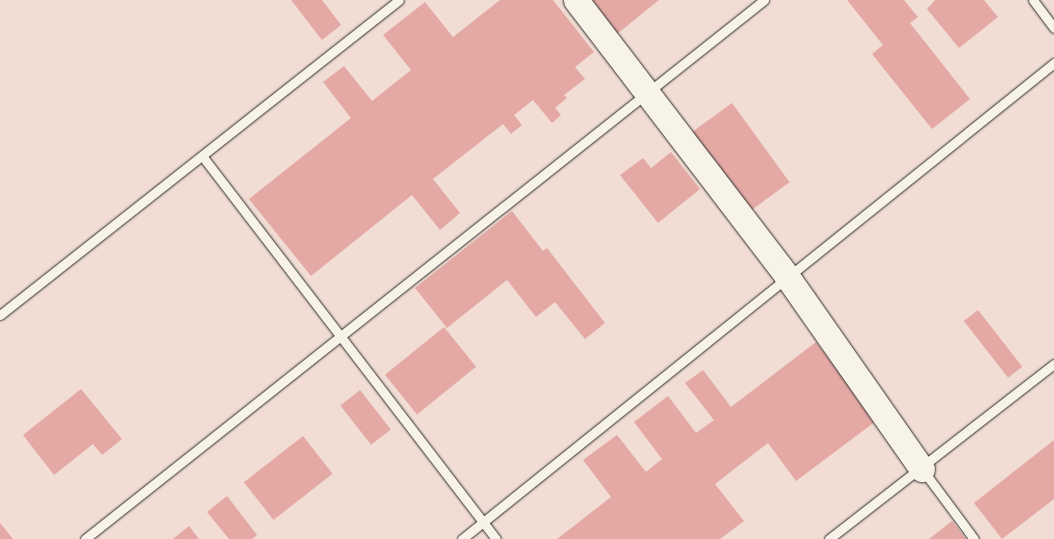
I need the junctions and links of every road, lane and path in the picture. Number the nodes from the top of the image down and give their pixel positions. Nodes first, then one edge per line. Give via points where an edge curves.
1 (399, 0) edge
2 (576, 0) edge
3 (764, 0) edge
4 (1033, 0) edge
5 (1054, 28) edge
6 (1054, 63) edge
7 (646, 92) junction
8 (203, 157) junction
9 (786, 276) junction
10 (0, 315) edge
11 (341, 338) junction
12 (1054, 364) edge
13 (922, 469) junction
14 (484, 523) junction
15 (85, 539) edge
16 (462, 539) edge
17 (496, 539) edge
18 (829, 539) edge
19 (974, 539) edge

1 - 8 lane
2 - 7 street
3 - 7 lane
4 - 5 lane
6 - 9 lane
7 - 9 street
7 - 11 lane
8 - 10 lane
8 - 11 lane
9 - 13 street
9 - 14 lane
11 - 14 lane
11 - 15 lane
12 - 13 lane
13 - 18 lane
13 - 19 lane
14 - 16 lane
14 - 17 lane

